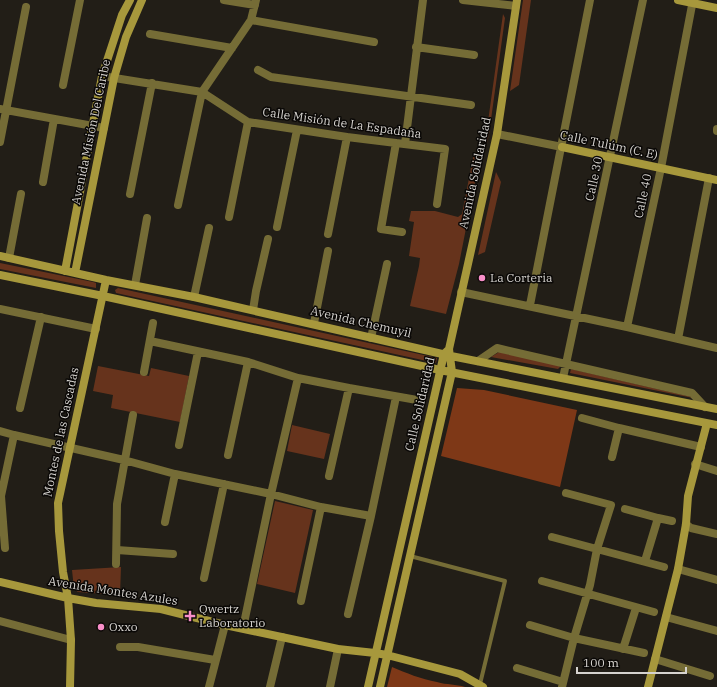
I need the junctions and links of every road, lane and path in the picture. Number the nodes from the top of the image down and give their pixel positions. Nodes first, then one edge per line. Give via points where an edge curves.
1 (80, 0) edge
2 (130, 0) edge
3 (142, 0) edge
4 (224, 0) edge
5 (422, 0) edge
6 (463, 0) edge
7 (590, 0) edge
8 (643, 0) edge
9 (678, 0) edge
10 (692, 1) edge
11 (255, 3) edge
12 (516, 3) edge
13 (26, 7) dead end
14 (717, 8) edge
15 (251, 20) junction
16 (150, 34) dead end
17 (374, 42) dead end
18 (416, 47) junction
19 (232, 48) junction
20 (474, 55) dead end
21 (258, 70) dead end
22 (102, 76) junction
23 (114, 78) junction
24 (152, 83) junction
25 (62, 85) dead end
26 (202, 92) junction
27 (410, 97) junction
28 (471, 105) dead end
29 (3, 110) edge
30 (54, 119) junction
31 (248, 122) junction
32 (93, 126) junction
33 (104, 128) junction
34 (297, 130) junction
35 (497, 134) junction
36 (347, 137) junction
37 (0, 142) edge
38 (396, 143) junction
39 (405, 144) junction
40 (562, 147) junction
41 (610, 157) junction
42 (661, 168) junction
43 (713, 179) edge
44 (43, 182) dead end
45 (21, 194) dead end
46 (130, 194) dead end
47 (437, 204) dead end
48 (178, 205) dead end
49 (229, 217) dead end
50 (147, 218) dead end
51 (277, 227) dead end
52 (209, 228) dead end
53 (402, 232) dead end
54 (328, 234) dead end
55 (268, 239) dead end
56 (328, 251) dead end
57 (0, 256) edge
58 (9, 258) junction
59 (387, 264) dead end
60 (65, 271) junction
61 (75, 273) junction
62 (0, 275) edge
63 (106, 280) junction
64 (135, 285) junction
65 (461, 292) junction
66 (103, 296) junction
67 (194, 297) junction
68 (530, 305) junction
69 (0, 309) edge
70 (253, 310) junction
71 (577, 316) junction
72 (41, 317) junction
73 (153, 323) dead end
74 (314, 323) junction
75 (626, 327) junction
76 (96, 329) junction
77 (371, 338) junction
78 (678, 339) junction
79 (150, 341) junction
80 (717, 348) edge
81 (198, 352) junction
82 (448, 353) junction
83 (478, 361) junction
84 (248, 362) junction
85 (567, 364) junction
86 (440, 370) junction
87 (144, 372) dead end
88 (452, 372) junction
89 (298, 378) junction
90 (563, 378) junction
91 (349, 388) junction
92 (396, 397) junction
93 (417, 400) dead end
94 (705, 407) junction
95 (717, 407) edge
96 (20, 408) dead end
97 (133, 415) dead end
98 (582, 418) dead end
99 (707, 423) junction
100 (717, 426) edge
101 (619, 428) junction
102 (0, 430) edge
103 (14, 436) junction
104 (179, 445) dead end
105 (701, 447) junction
106 (70, 449) junction
107 (228, 454) dead end
108 (612, 457) dead end
109 (124, 460) junction
110 (695, 464) junction
111 (717, 471) edge
112 (174, 474) junction
113 (329, 476) dead end
114 (224, 484) junction
115 (566, 493) dead end
116 (271, 494) junction
117 (321, 507) junction
118 (625, 509) dead end
119 (372, 516) junction
120 (658, 518) junction
121 (672, 521) dead end
122 (165, 522) dead end
123 (686, 524) junction
124 (717, 534) edge
125 (552, 537) dead end
126 (5, 548) dead end
127 (597, 549) junction
128 (117, 550) junction
129 (173, 554) dead end
130 (410, 556) junction
131 (644, 562) junction
132 (116, 564) dead end
133 (664, 567) dead end
134 (678, 569) junction
135 (204, 578) dead end
136 (717, 578) edge
137 (542, 581) dead end
138 (0, 582) edge
139 (586, 594) junction
140 (68, 598) junction
141 (301, 601) dead end
142 (636, 608) junction
143 (654, 612) dead end
144 (348, 614) dead end
145 (666, 617) junction
146 (0, 621) edge
147 (225, 625) junction
148 (530, 625) dead end
149 (243, 628) junction
150 (717, 631) edge
151 (282, 637) junction
152 (574, 638) junction
153 (71, 640) junction
154 (120, 647) dead end
155 (338, 649) junction
156 (623, 649) junction
157 (375, 653) junction
158 (644, 653) dead end
159 (387, 655) junction
160 (655, 659) junction
161 (215, 660) junction
162 (517, 668) dead end
163 (710, 676) dead end
164 (562, 685) edge
165 (482, 686) edge
166 (70, 687) edge
167 (210, 687) edge
168 (270, 687) edge
169 (330, 687) edge
170 (368, 687) edge
171 (380, 687) edge
172 (648, 687) edge

1 - 25 street
2 - 22 main road, Avenida Misión Del Caribe via 122,15
3 - 23 main road, Avenida Misión Del Caribe via 126,37
4 - 11 street
5 - 18 street
6 - 12 street
7 - 40 street
8 - 41 street, Calle 30
9 - 10 main road
10 - 14 main road
10 - 42 street, Calle 40
11 - 15 street
12 - 35 main road, Avenida Solidaridad
13 - 29 street
15 - 17 street
15 - 19 street
16 - 19 street
18 - 20 street
18 - 27 street
19 - 26 street
21 - 27 street via 271,78
22 - 23 street, Calle Misión de La Espadaña
22 - 32 main road, Avenida Misión Del Caribe
23 - 24 street, Calle Misión de La Espadaña
23 - 33 main road, Avenida Misión Del Caribe
24 - 26 street, Calle Misión de La Espadaña
24 - 46 street
26 - 31 street, Calle Misión de La Espadaña
26 - 48 street
27 - 28 street
27 - 39 street
29 - 30 street
29 - 37 street
30 - 32 street
30 - 44 street
31 - 34 street, Calle Misión de La Espadaña
31 - 49 street
32 - 33 street
32 - 60 main road, Avenida Misión Del Caribe
33 - 61 main road, Avenida Misión Del Caribe
34 - 36 street, Calle Misión de La Espadaña
34 - 51 street
35 - 40 street, Calle Tulúm (C. E)
35 - 65 main road, Avenida Solidaridad
36 - 38 street, Calle Misión de La Espadaña
36 - 54 street
38 - 39 street, Calle Misión de La Espadaña
38 - 53 street via 381,229
39 - 47 street, Calle Misión de La Espadaña via 445,149
40 - 41 main road, Calle Tulúm (C. E)
40 - 68 street
41 - 42 main road, Calle Tulúm (C. E)
41 - 71 street, Calle 30
42 - 43 main road, Calle Tulúm (C. E)
42 - 75 street, Calle 40
43 - 78 street
45 - 58 street
50 - 64 street
52 - 67 street
55 - 70 street
56 - 74 street
57 - 58 main road, Avenida Chemuyil
58 - 60 main road, Avenida Chemuyil
59 - 77 street
60 - 61 main road, Avenida Chemuyil
61 - 63 main road, Avenida Chemuyil
62 - 66 main road
63 - 64 main road, Avenida Chemuyil
63 - 66 main road, Montes de las Cascadas
64 - 67 main road, Avenida Chemuyil
65 - 68 street
65 - 82 main road, Avenida Solidaridad
66 - 76 main road, Montes de las Cascadas
66 - 86 main road
67 - 70 main road, Avenida Chemuyil
68 - 71 street
69 - 72 street
70 - 74 main road, Avenida Chemuyil
71 - 75 street
71 - 85 street, Calle 30
72 - 76 street
72 - 96 street
73 - 79 street
74 - 77 main road, Avenida Chemuyil
75 - 78 street
76 - 106 main road, Montes de las Cascadas
77 - 82 main road, Avenida Chemuyil
78 - 80 street
79 - 81 street
79 - 87 street
81 - 84 street
81 - 104 street
82 - 83 main road, Avenida Chemuyil
82 - 86 main road, Calle Solidaridad
82 - 88 main road, Calle Solidaridad
83 - 85 street via 497,348
83 - 90 main road, Avenida Chemuyil
84 - 89 street
84 - 107 street
85 - 90 street, Calle 30
85 - 94 street via 692,393
86 - 88 main road
86 - 157 main road, Calle Solidaridad
88 - 99 main road
88 - 130 main road, Calle Solidaridad
89 - 91 street
89 - 116 street
90 - 94 main road, Avenida Chemuyil
91 - 92 street
91 - 113 street
92 - 93 street
92 - 119 street
94 - 95 main road, Avenida Chemuyil
97 - 109 street
98 - 101 street
99 - 100 main road
99 - 105 main road
101 - 105 street
101 - 108 street
102 - 103 street
103 - 106 street
103 - 126 street via 1,496
105 - 110 main road
106 - 109 street
106 - 140 main road, Montes de las Cascadas via 58,503 59,538
109 - 112 street
109 - 128 street via 117,504
110 - 111 street
110 - 123 main road via 688,496
112 - 114 street
112 - 122 street
114 - 116 street
114 - 135 street
115 - 127 street via 611,505
116 - 117 street
116 - 149 street
117 - 119 street
117 - 141 street
118 - 120 street
119 - 144 street
120 - 121 street
120 - 131 street
123 - 124 street via 691,528
123 - 134 main road
125 - 127 street
127 - 131 street
127 - 139 street
128 - 129 street
128 - 132 street
130 - 159 main road, Calle Solidaridad
130 - 165 lane via 505,581
131 - 133 street
134 - 136 street
134 - 145 main road
137 - 139 street
138 - 140 main road, Avenida Montes Azules
139 - 142 street
139 - 152 street
140 - 147 main road, Avenida Montes Azules via 161,609
140 - 153 main road, Montes de las Cascadas
142 - 143 street
142 - 156 street
145 - 150 street
145 - 160 main road
146 - 153 street
147 - 149 main road, Avenida Montes Azules
147 - 161 street
148 - 152 street
149 - 151 main road, Avenida Montes Azules
151 - 155 main road, Avenida Montes Azules
151 - 168 street
152 - 156 street
152 - 164 street
153 - 166 main road, Montes de las Cascadas
154 - 161 street via 138,647
155 - 157 main road, Avenida Montes Azules
155 - 169 street
156 - 158 street
157 - 159 main road, Avenida Montes Azules
157 - 170 main road, Calle Solidaridad
159 - 165 main road, Avenida Montes Azules via 460,674
159 - 171 main road, Calle Solidaridad
160 - 163 street
160 - 172 main road
161 - 167 street
162 - 164 street

